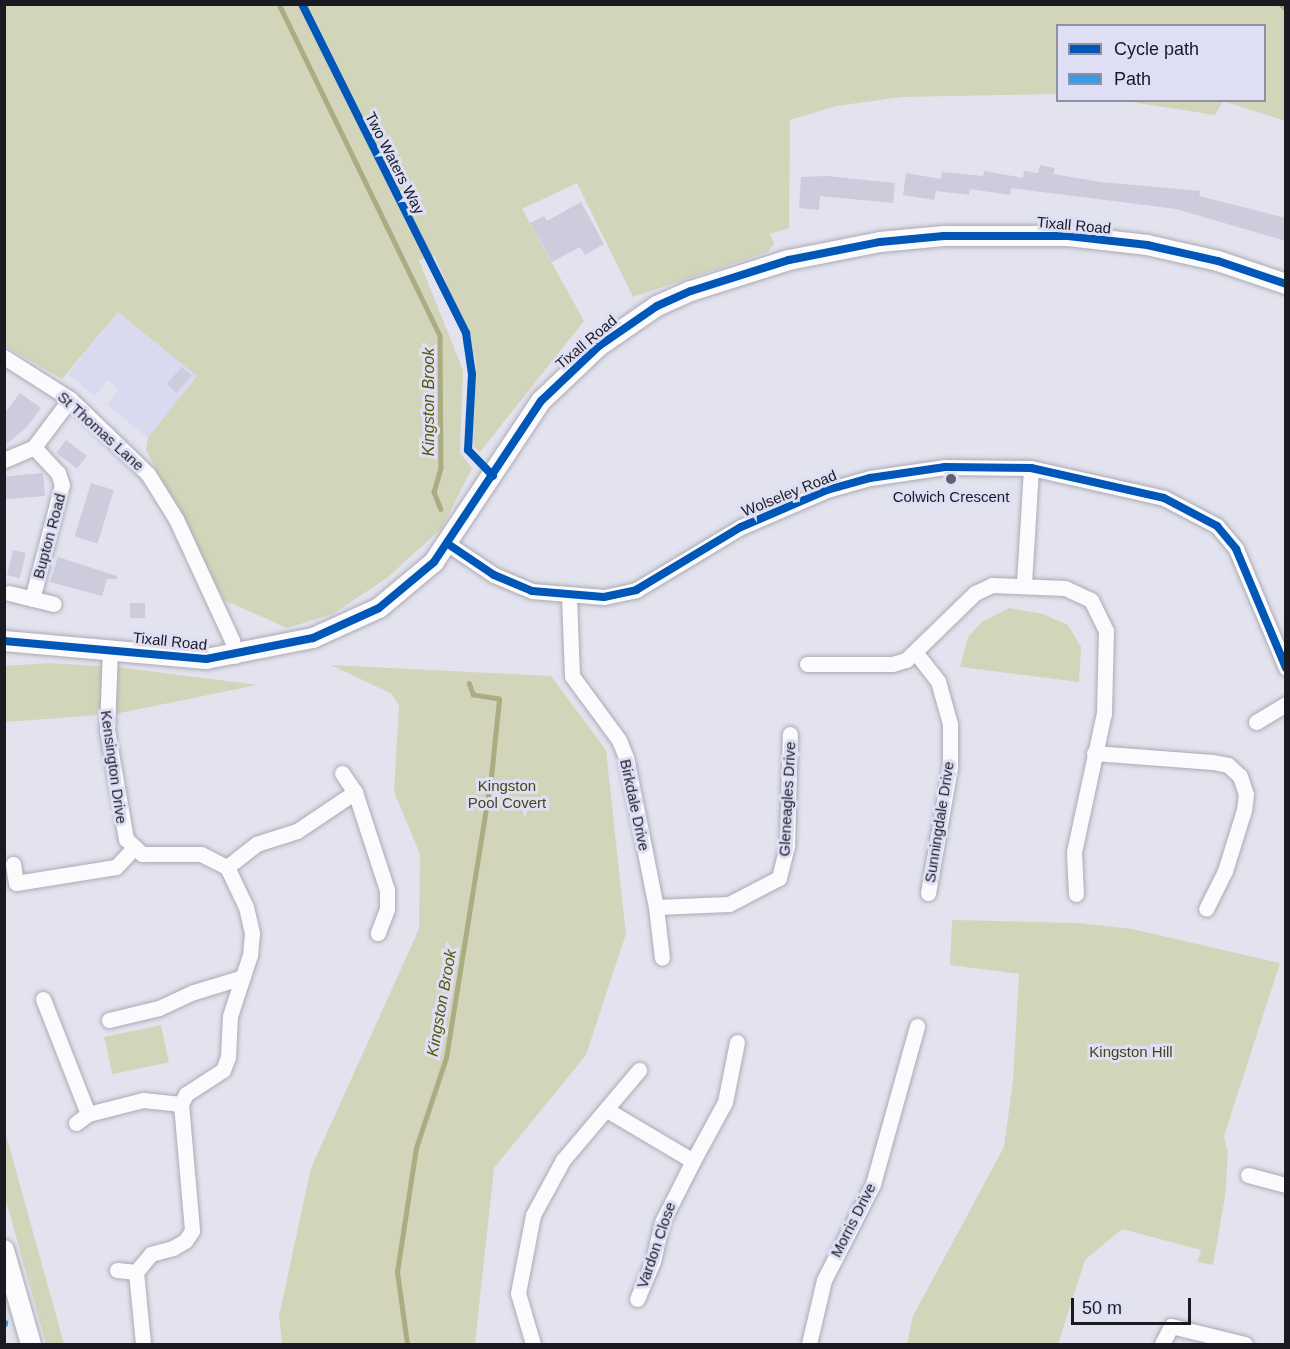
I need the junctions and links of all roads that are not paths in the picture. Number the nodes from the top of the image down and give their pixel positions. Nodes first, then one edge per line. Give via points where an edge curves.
1 (1286, 284) edge
2 (4, 357) edge
3 (70, 399) junction
4 (34, 447) junction
5 (4, 459) edge
6 (1031, 468) junction
7 (448, 544) junction
8 (1024, 583) junction
9 (9, 593) dead end
10 (569, 597) junction
11 (33, 598) junction
12 (54, 604) dead end
13 (4, 641) edge
14 (110, 648) junction
15 (915, 653) junction
16 (235, 656) junction
17 (807, 664) dead end
18 (1286, 668) edge
19 (1286, 704) edge
20 (1256, 722) dead end
21 (790, 734) dead end
22 (1094, 753) junction
23 (342, 773) dead end
24 (355, 792) junction
25 (133, 849) junction
26 (13, 864) dead end
27 (227, 867) junction
28 (928, 893) dead end
29 (1076, 894) dead end
30 (656, 907) junction
31 (1206, 909) dead end
32 (378, 933) dead end
33 (662, 958) dead end
34 (243, 977) junction
35 (43, 999) dead end
36 (109, 1020) dead end
37 (917, 1026) dead end
38 (737, 1042) dead end
39 (639, 1070) dead end
40 (181, 1104) junction
41 (607, 1110) junction
42 (693, 1161) junction
43 (1248, 1175) dead end
44 (1286, 1185) edge
45 (4, 1250) edge
46 (117, 1270) dead end
47 (136, 1272) junction
48 (637, 1299) dead end
49 (31, 1344) edge
50 (143, 1344) edge
51 (533, 1344) edge
52 (809, 1344) edge
53 (1162, 1344) edge
54 (1245, 1344) edge

1 - 7 street, Tixall Road via 1218,261 1146,245 1002,234 880,242 789,260 734,276 657,306 582,360 536,409
2 - 3 street, St Thomas Lane
3 - 4 street
3 - 16 street, St Thomas Lane via 148,474 176,519 232,640
4 - 5 street
4 - 11 street, Bupton Road via 58,473 62,485
6 - 8 street
6 - 10 street, Wolseley Road via 945,467 870,478 827,490 741,527 636,590 604,597
6 - 18 street, Wolseley Road via 1164,498 1217,526 1236,549
7 - 10 street, Wolseley Road via 514,584
7 - 16 street, Tixall Road via 434,562 379,608 313,638
8 - 15 street via 992,585 975,593
8 - 22 street via 1080,593 1091,600 1103,619 1104,713
9 - 11 street, Bupton Road
10 - 30 street, Birkdale Drive via 572,676 619,740 626,757
11 - 12 street, Bupton Road
13 - 14 street, Tixall Road
14 - 16 street, Tixall Road via 206,659
14 - 25 street, Kensington Drive via 106,730 122,828
15 - 17 street via 892,663
15 - 28 street, Sunningdale Drive via 938,681 950,724 950,767
19 - 20 street
21 - 30 street, Gleneagles Drive via 787,845 778,878 729,904
22 - 29 street via 1074,852
22 - 31 street via 1213,762 1228,765 1240,776 1246,794 1244,810 1225,871
23 - 24 street
24 - 27 street via 297,831 256,844
24 - 32 street via 387,890 387,909
25 - 26 street via 116,867 16,883
25 - 27 street via 152,857 201,854
27 - 34 street via 246,907 252,933
30 - 33 street, Birkdale Drive
34 - 36 street via 159,1008
34 - 40 street via 230,1016 230,1045 223,1070 186,1094
35 - 40 street via 82,1119 143,1100
37 - 52 street, Morris Drive via 873,1184 824,1280
38 - 42 street, Vardon Close via 725,1102
39 - 41 street
40 - 47 street via 192,1231 173,1248 151,1254
41 - 42 street
41 - 51 street via 563,1160 533,1215 518,1293
42 - 48 street, Vardon Close via 662,1222 653,1261
43 - 44 street
45 - 49 street
46 - 47 street
47 - 50 street
53 - 54 street via 1171,1326

